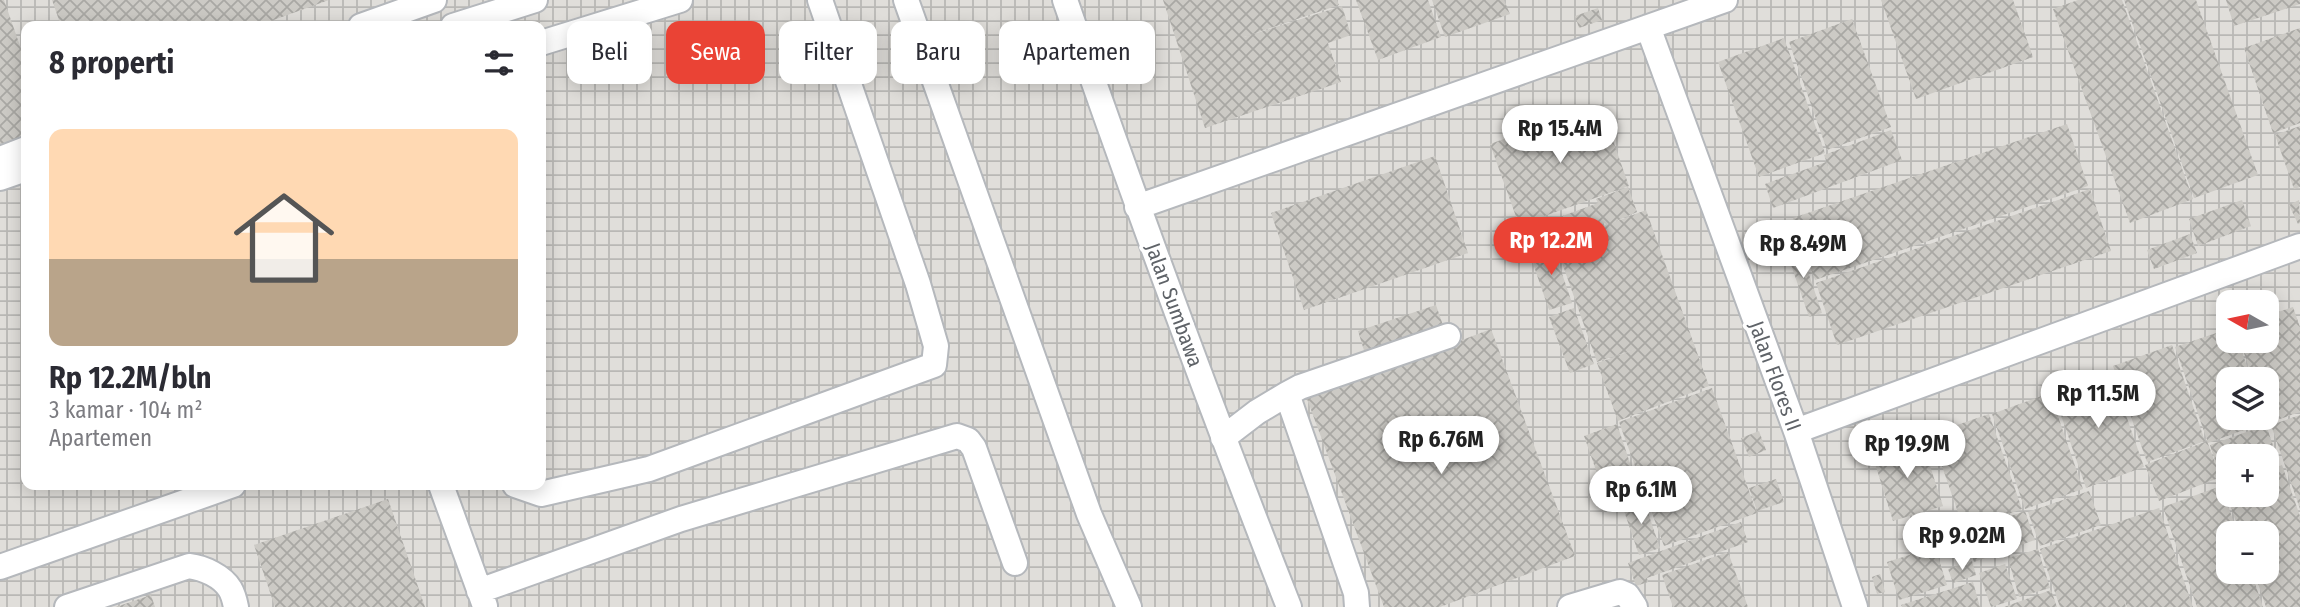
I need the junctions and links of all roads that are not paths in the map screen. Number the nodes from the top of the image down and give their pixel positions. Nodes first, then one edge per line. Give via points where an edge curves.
1 (434, 0) edge
2 (535, 0) edge
3 (680, 0) edge
4 (820, 0) edge
5 (906, 0) edge
6 (1065, 0) edge
7 (1725, 0) edge
8 (375, 21) edge
9 (469, 21) edge
10 (1648, 27) junction
11 (546, 41) edge
12 (21, 151) edge
13 (0, 159) edge
14 (21, 171) edge
15 (0, 178) edge
16 (1137, 207) junction
17 (2300, 246) edge
18 (1448, 336) dead end
19 (1287, 394) junction
20 (1796, 431) junction
21 (1223, 438) junction
22 (219, 490) edge
23 (443, 490) edge
24 (529, 490) edge
25 (1016, 563) dead end
26 (0, 567) edge
27 (482, 599) edge
28 (67, 607) edge
29 (236, 607) edge
30 (1129, 607) edge
31 (1289, 607) edge
32 (1357, 607) edge
33 (1570, 607) edge
34 (1635, 607) edge
35 (1855, 607) edge

1 - 8 street
2 - 9 street
3 - 11 street
4 - 24 street via 918,284 936,346 934,365 649,469 541,494
5 - 30 street via 1089,514
6 - 16 street, Jalan Sumbawa
7 - 10 street
10 - 16 street
10 - 20 street, Jalan Flores II
12 - 13 street
14 - 15 street
16 - 21 street, Jalan Sumbawa
17 - 20 street
18 - 19 street
19 - 21 street
19 - 32 street
20 - 35 street, Jalan Flores II
21 - 31 street, Jalan Sumbawa
22 - 26 street
23 - 27 street
25 - 27 street via 974,448 957,436 681,519
28 - 29 street via 189,566 212,573 230,589
33 - 34 street via 1620,592

